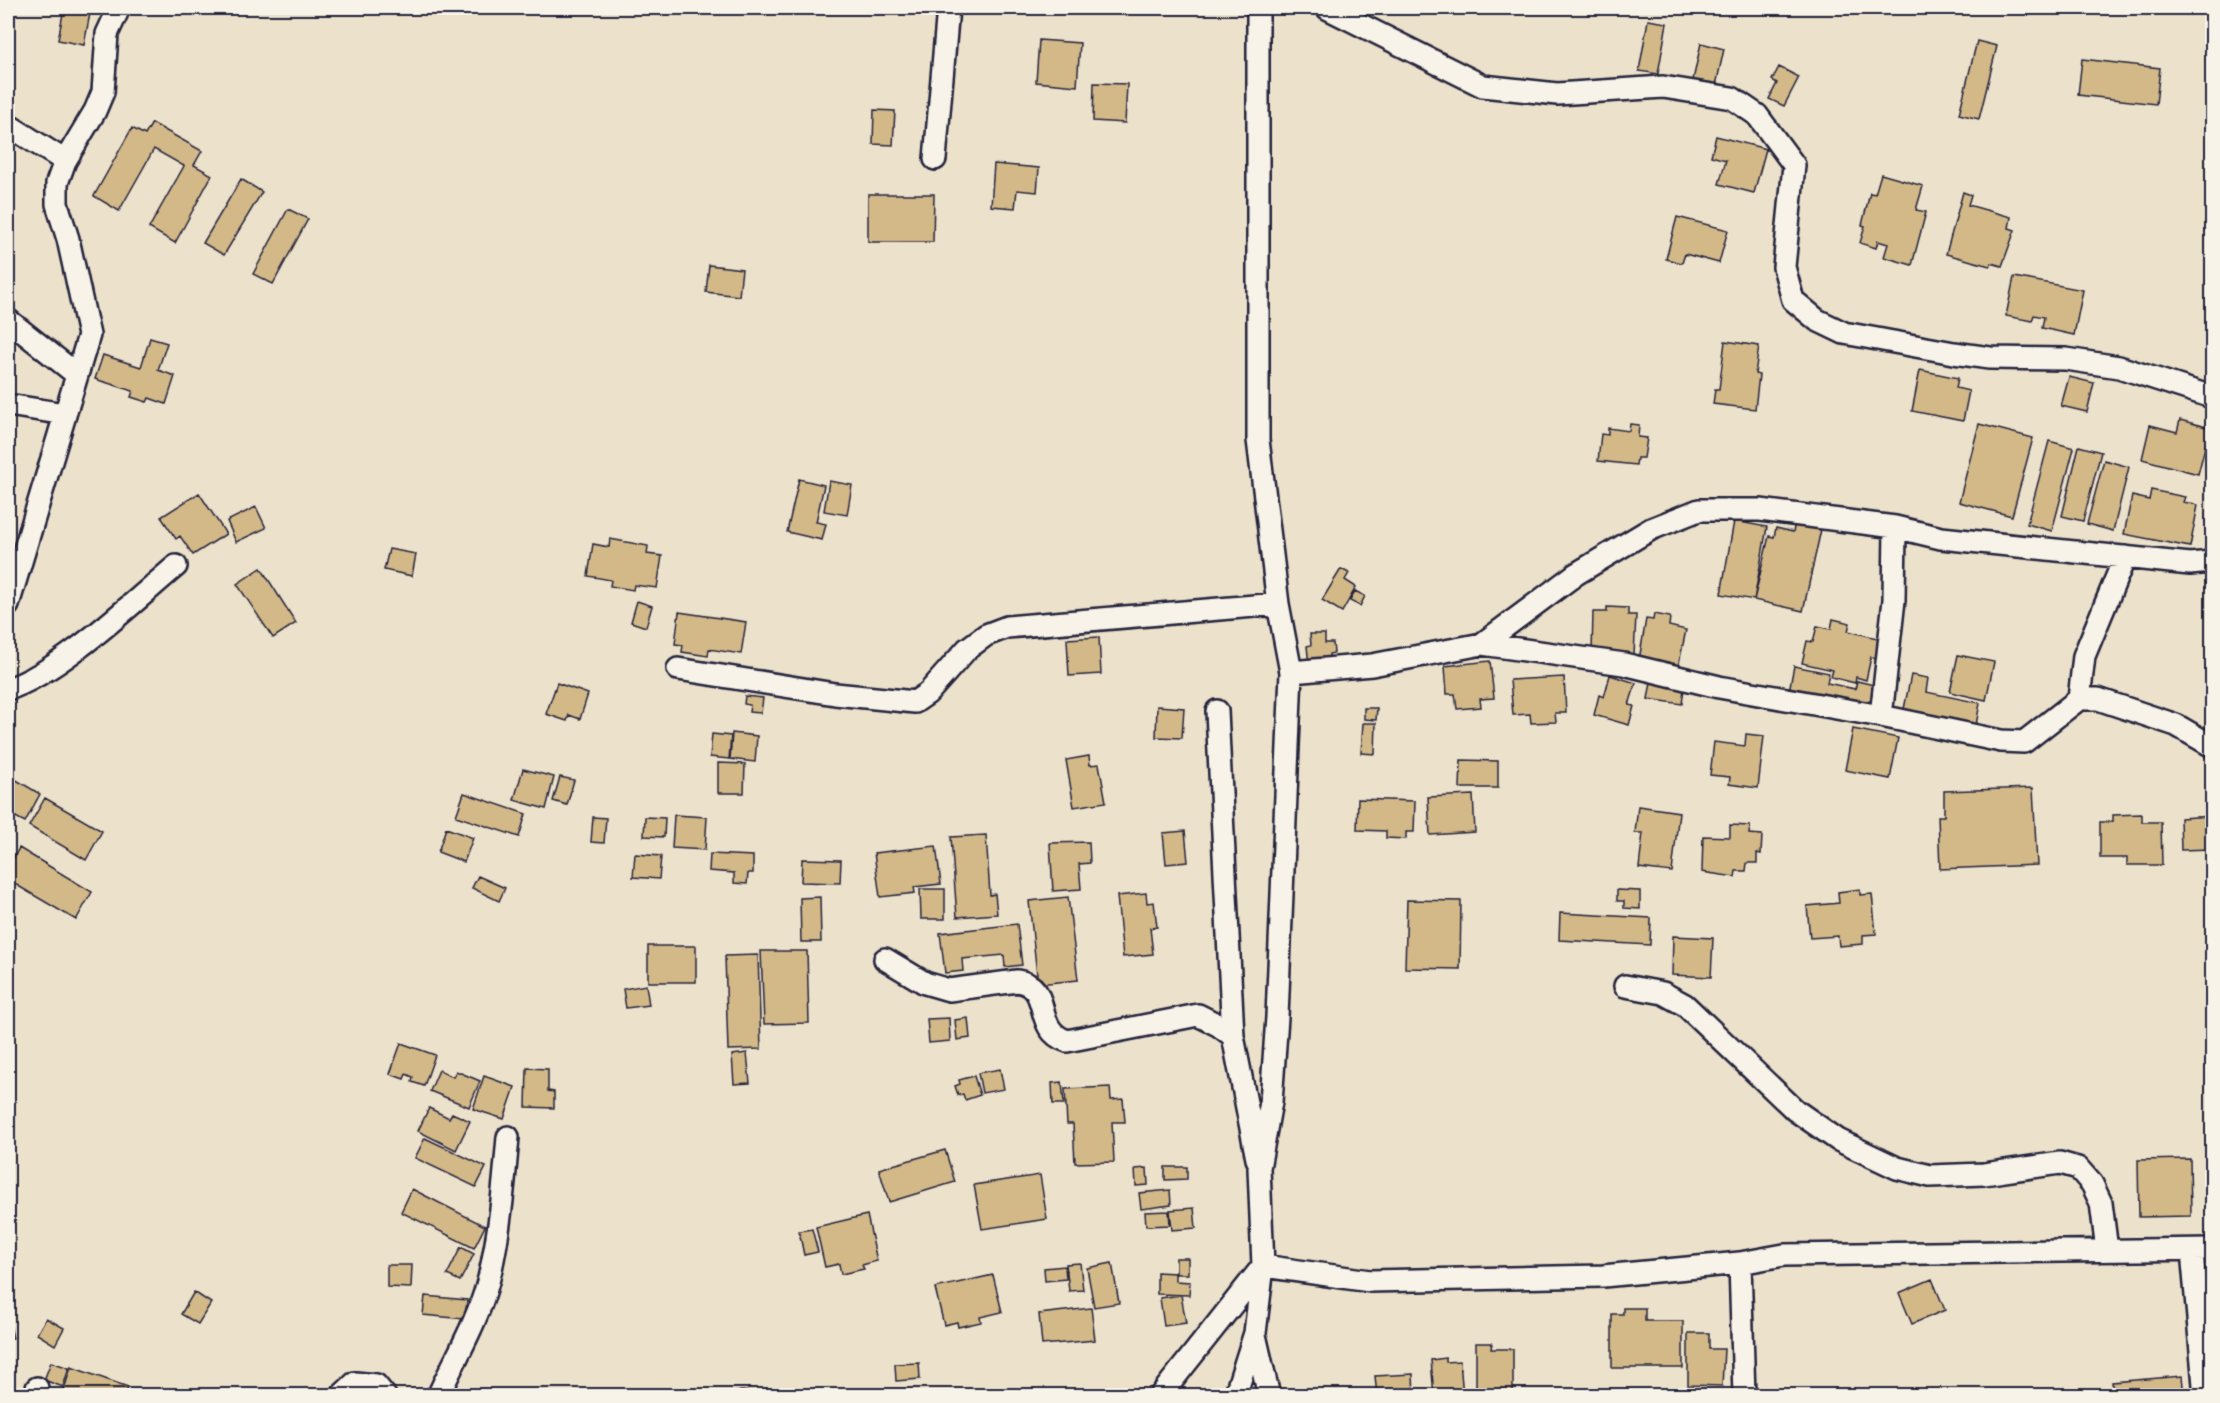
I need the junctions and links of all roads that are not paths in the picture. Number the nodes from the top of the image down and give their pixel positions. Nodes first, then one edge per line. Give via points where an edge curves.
1 (119, 8) edge
2 (948, 8) edge
3 (1258, 8) edge
4 (1327, 8) edge
5 (8, 125) edge
6 (935, 159) dead end
7 (65, 161) junction
8 (8, 320) edge
9 (76, 374) junction
10 (2212, 397) edge
11 (8, 405) edge
12 (65, 414) junction
13 (1895, 527) junction
14 (2125, 557) junction
15 (2212, 562) edge
16 (176, 566) dead end
17 (1278, 604) junction
18 (8, 605) edge
19 (1482, 644) junction
20 (678, 669) dead end
21 (1291, 672) junction
22 (8, 689) edge
23 (2079, 699) junction
24 (1217, 711) dead end
25 (1881, 716) junction
26 (2212, 746) edge
27 (885, 959) dead end
28 (1625, 986) dead end
29 (1233, 1036) junction
30 (508, 1137) dead end
31 (1259, 1168) junction
32 (2107, 1250) junction
33 (2202, 1250) edge
34 (1740, 1263) junction
35 (1263, 1266) junction
36 (1255, 1333) junction
37 (341, 1395) edge
38 (385, 1395) edge
39 (438, 1395) edge
40 (1160, 1395) edge
41 (1235, 1395) edge
42 (1269, 1395) edge
43 (1744, 1395) edge
44 (2205, 1395) edge

1 - 7 street via 107,34 103,92
2 - 6 street
3 - 17 street via 1258,440
4 - 10 street via 1483,86 1557,94 1663,87 1732,98 1757,115 1794,165 1784,267 1793,300 1817,320 1844,333 1990,358 2066,359 2119,367
5 - 7 street
7 - 9 street via 57,183 57,204 88,335
8 - 9 street
9 - 12 street
11 - 12 street
12 - 18 street
13 - 14 street via 1941,538
13 - 19 street via 1761,510 1699,510 1651,529 1576,574
13 - 25 street via 1894,600
14 - 15 street via 2190,564
14 - 23 street via 2084,656
16 - 22 street via 72,651
17 - 20 street via 1007,627 986,635 967,649 915,702 835,694
17 - 21 street
19 - 21 street via 1372,665
19 - 25 street via 1624,664 1719,687
21 - 31 street via 1276,1038 1271,1102
23 - 25 street via 2024,742 2001,741
23 - 26 street via 2098,699 2176,725
24 - 29 street
27 - 29 street via 925,983 949,990 1028,983 1037,990 1047,1026 1055,1037 1067,1041 1198,1015
28 - 32 street via 1663,993 1685,1005 1795,1110 1838,1140 1897,1168 1930,1176 1984,1174 2060,1163 2078,1168 2101,1203
29 - 31 street
30 - 39 street via 502,1204 488,1279 476,1317
31 - 35 street
32 - 33 street
32 - 34 street via 1784,1255
33 - 44 street
34 - 35 street via 1603,1276 1370,1281
34 - 43 street
35 - 36 street
35 - 40 street
36 - 41 street
36 - 42 street
37 - 38 street via 355,1383 376,1385

